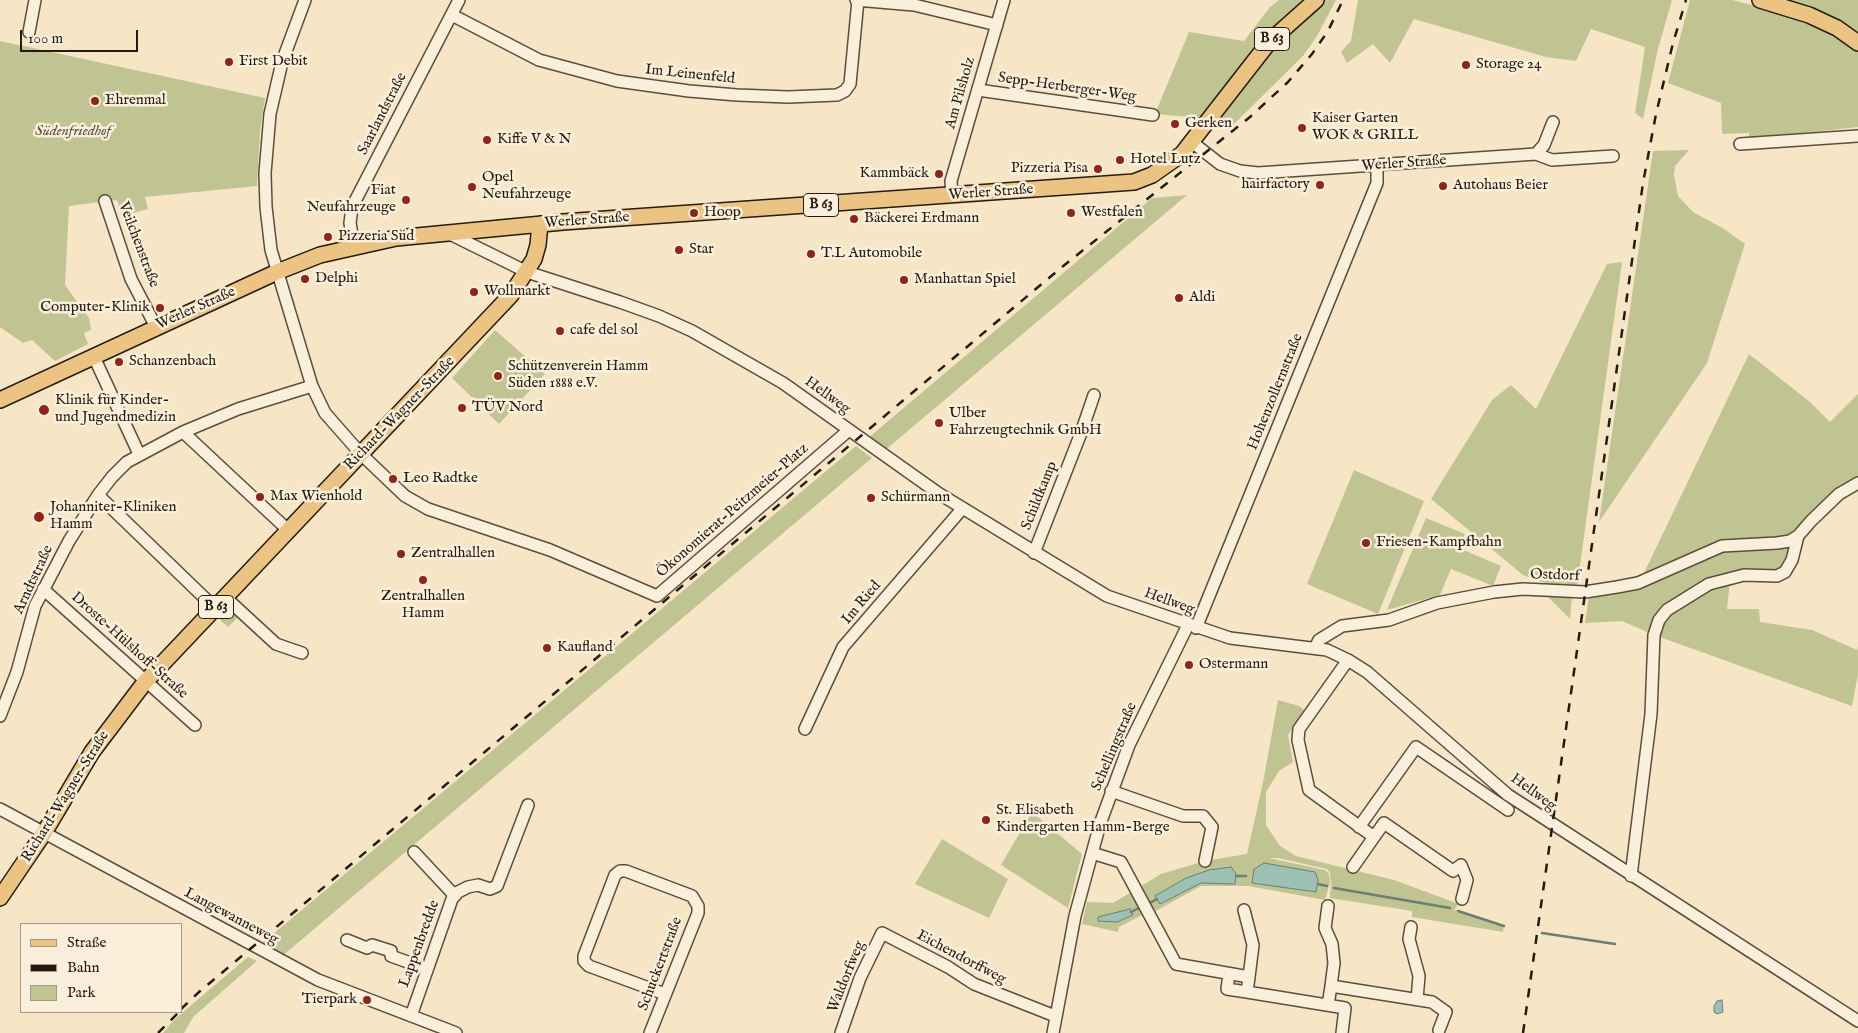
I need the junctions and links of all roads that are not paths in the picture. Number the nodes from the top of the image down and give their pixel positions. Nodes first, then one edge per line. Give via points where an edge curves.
1 (34, 0) edge
2 (304, 0) edge
3 (460, 0) edge
4 (857, 0) edge
5 (1004, 0) edge
6 (1316, 0) edge
7 (1760, 0) edge
8 (452, 15) junction
9 (997, 25) junction
10 (29, 32) dead end
11 (1858, 43) edge
12 (978, 90) junction
13 (1153, 116) dead end
14 (1553, 122) dead end
15 (1858, 136) edge
16 (1192, 142) junction
17 (1740, 144) dead end
18 (1536, 154) junction
19 (1613, 156) dead end
20 (1377, 166) junction
21 (952, 196) junction
22 (105, 201) dead end
23 (540, 224) junction
24 (448, 233) junction
25 (354, 247) junction
26 (277, 272) junction
27 (527, 272) junction
28 (156, 327) junction
29 (94, 357) junction
30 (312, 386) junction
31 (1094, 395) dead end
32 (0, 400) edge
33 (848, 430) junction
34 (183, 432) junction
35 (140, 454) junction
36 (361, 454) junction
37 (1857, 484) edge
38 (98, 495) junction
39 (962, 509) junction
40 (289, 531) junction
41 (1798, 536) junction
42 (1034, 553) junction
43 (43, 589) junction
44 (220, 603) junction
45 (1192, 626) junction
46 (1315, 648) junction
47 (302, 653) dead end
48 (1348, 660) junction
49 (145, 682) junction
50 (0, 716) edge
51 (195, 725) dead end
52 (805, 729) dead end
53 (1111, 791) junction
54 (528, 805) dead end
55 (0, 808) edge
56 (1508, 810) dead end
57 (1370, 812) junction
58 (1384, 823) junction
59 (1359, 827) junction
60 (44, 833) junction
61 (1374, 838) junction
62 (414, 852) dead end
63 (1092, 853) junction
64 (1205, 861) dead end
65 (1353, 867) dead end
66 (1631, 876) junction
67 (455, 896) junction
68 (0, 898) edge
69 (1462, 899) dead end
70 (1328, 906) dead end
71 (1244, 910) dead end
72 (1411, 926) dead end
73 (882, 933) joint
74 (347, 940) dead end
75 (427, 968) junction
76 (1229, 974) junction
77 (1249, 977) junction
78 (1331, 986) junction
79 (1348, 988) junction
80 (1247, 992) junction
81 (665, 994) junction
82 (1417, 999) junction
83 (1328, 1005) junction
84 (1345, 1008) junction
85 (410, 1016) junction
86 (1055, 1016) junction
87 (1858, 1020) edge
88 (1439, 1030) dead end
89 (456, 1033) edge
90 (650, 1033) edge
91 (841, 1033) edge
92 (1053, 1033) edge
93 (1342, 1033) edge

1 - 10 street
2 - 26 street via 282,62 268,130 266,207
3 - 8 street, Saarlandstraße
4 - 8 street, Im Leinenfeld via 850,84 838,95 828,96 689,91 594,76 549,64
4 - 9 street via 914,5
5 - 9 street, Am Pilsholz
6 - 16 main road, Werler Straße / B 63 via 1270,41
7 - 11 main road via 1809,15 1837,28
8 - 25 street, Saarlandstraße via 352,207 350,223
9 - 12 street, Am Pilsholz
12 - 13 street, Sepp-Herberger-Weg
12 - 21 street, Am Pilsholz via 951,181
14 - 18 street via 1544,146
15 - 17 street
16 - 20 street, Werler Straße via 1220,164 1249,173
16 - 21 main road, Werler Straße / B 63 via 1172,162 1134,182
18 - 19 street, Werler Straße via 1552,160
18 - 20 street, Werler Straße
20 - 45 street, Hohenzollernstraße via 1377,183
21 - 23 main road, Werler Straße / B 63
22 - 28 street, Veilchenstraße via 132,279
23 - 24 main road, Werler Straße
23 - 27 main road, Richard-Wagner-Straße / B 63 via 538,245
24 - 25 main road, Werler Straße via 396,238
24 - 27 street, Hellweg
25 - 26 main road, Werler Straße via 320,255
26 - 28 main road, Werler Straße
26 - 30 street
27 - 33 street, Hellweg via 659,316 692,331 783,383
27 - 36 main road, Richard-Wagner-Straße / B 63 via 490,318
28 - 29 main road, Werler Straße
29 - 32 main road, Werler Straße
29 - 35 street
30 - 34 street, Arndtstraße via 238,408
30 - 36 street via 334,426
31 - 42 street, Schildkamp
33 - 36 street, Ökonomierat-Peitzmeier-Platz via 657,596 520,540 417,504
33 - 39 street, Hellweg
34 - 35 street, Arndtstraße
34 - 40 street
35 - 38 street, Arndtstraße via 127,462
36 - 40 main road, Richard-Wagner-Straße / B 63
37 - 41 street, Ostdorf via 1838,494
38 - 43 street, Arndtstraße
38 - 44 street
39 - 42 street, Hellweg
39 - 52 street, Im Ried via 843,648
40 - 44 main road, Richard-Wagner-Straße / B 63
41 - 46 street, Ostdorf via 1777,544 1722,546 1638,583 1617,587 1585,592 1523,589 1437,603 1389,620 1342,626 1319,640
41 - 66 street, Ostdorf via 1792,560 1785,572 1777,576 1744,575 1709,584 1667,610 1659,620 1654,635 1651,714
42 - 45 street, Hellweg via 1107,596
43 - 49 street, Droste-Hülshoff-Straße
43 - 50 street, Arndtstraße
44 - 47 street via 276,644
44 - 49 main road, Richard-Wagner-Straße / B 63
45 - 46 street, Hellweg via 1252,642
45 - 53 street, Schellingstraße via 1129,745
46 - 48 street, Hellweg
48 - 59 street via 1300,729 1298,740 1309,790
48 - 66 street, Hellweg via 1367,672 1508,795
49 - 51 street, Droste-Hülshoff-Straße
49 - 60 main road, Richard-Wagner-Straße / B 63 via 92,752
53 - 63 street, Schellingstraße
53 - 64 street via 1183,816 1203,816 1212,827
54 - 67 street, Lappenbredde via 497,886 490,889 473,885 463,888
55 - 60 street, Langewanneweg
56 - 57 street via 1416,747
57 - 58 street
57 - 59 street
58 - 61 street
58 - 69 street via 1453,871 1462,865 1467,880
59 - 61 street
60 - 68 main road, Richard-Wagner-Straße / B 63
60 - 85 street, Langewanneweg via 318,980
61 - 65 street
62 - 67 street
63 - 76 street via 1121,862 1176,964
63 - 86 street, Schellingstraße via 1074,916
66 - 87 street, Hellweg
67 - 75 street, Lappenbredde
70 - 78 street via 1325,928 1332,944 1334,963
71 - 77 street via 1253,945
72 - 82 street via 1409,940 1419,976
73 - 86 street, Eichendorffweg via 974,984
73 - 91 street, Waldorfweg via 860,978
74 - 75 street via 367,948 372,945 391,951 391,956
75 - 85 street, Lappenbredde
76 - 77 street
76 - 80 street via 1227,989
77 - 80 street
78 - 79 street
78 - 83 street
79 - 82 street
79 - 84 street
80 - 83 street
81 - 81 street, Schuckertstraße via 698,906 692,896 620,871 615,875 584,959 587,965
81 - 90 street, Schuckertstraße
82 - 88 street via 1432,1002 1446,1012
83 - 84 street
84 - 93 street
85 - 89 street, Langewanneweg
86 - 92 street, Schellingstraße

